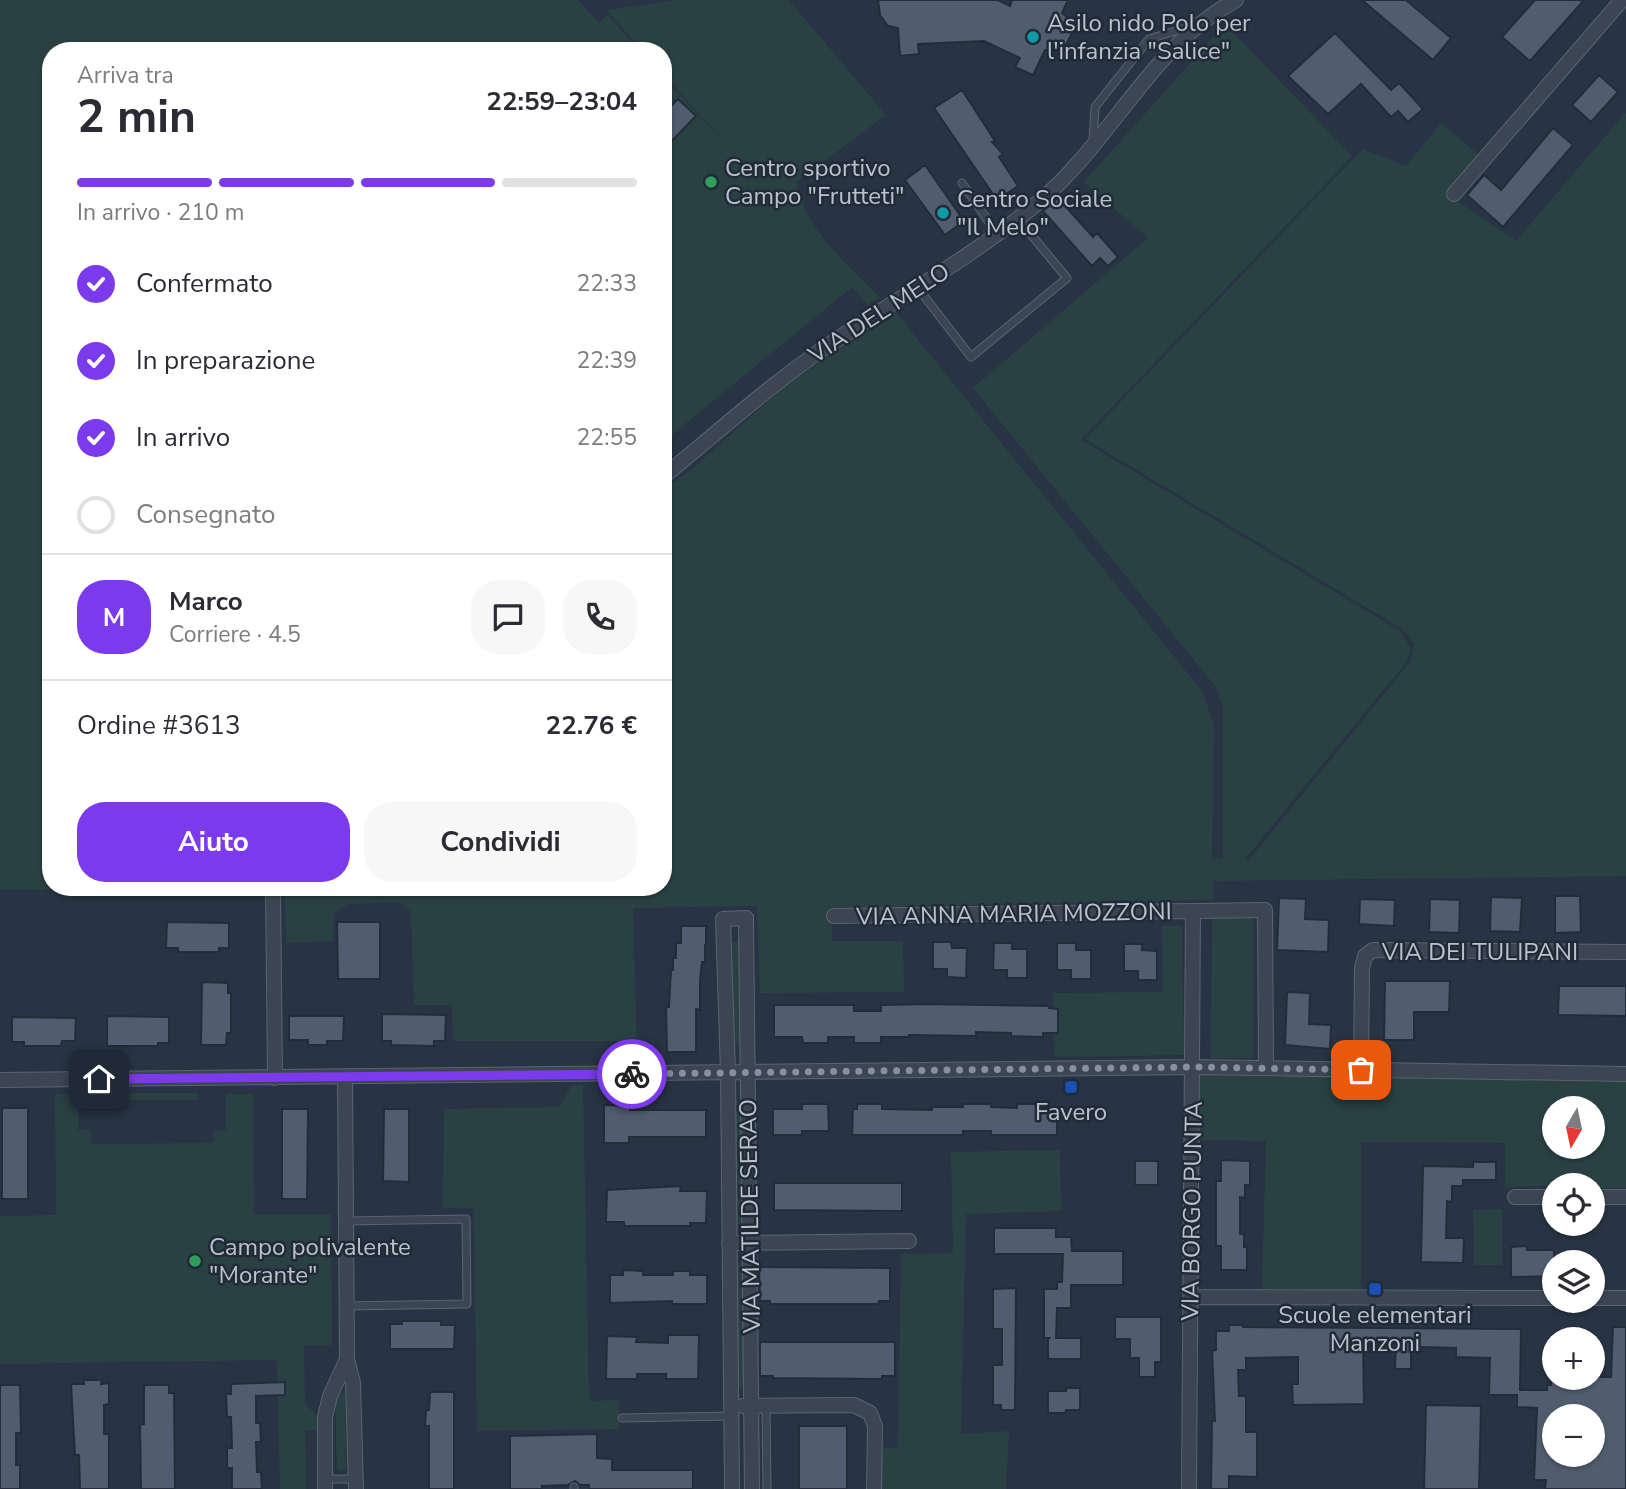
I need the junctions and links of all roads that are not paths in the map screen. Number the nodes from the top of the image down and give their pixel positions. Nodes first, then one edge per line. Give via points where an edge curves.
1 (1236, 0) edge
2 (1622, 0) edge
3 (1205, 22) junction
4 (1093, 148) junction
5 (962, 183) dead end
6 (1454, 194) dead end
7 (1018, 219) junction
8 (997, 234) junction
9 (918, 288) junction
10 (672, 469) edge
11 (272, 896) edge
12 (1193, 911) junction
13 (834, 916) dead end
14 (1626, 952) edge
15 (1194, 1067) junction
16 (1266, 1068) junction
17 (1361, 1070) junction
18 (748, 1072) junction
19 (728, 1073) junction
20 (1626, 1074) edge
21 (345, 1077) junction
22 (275, 1078) junction
23 (0, 1080) edge
24 (1515, 1197) dead end
25 (1542, 1197) edge
26 (1605, 1197) edge
27 (1626, 1197) edge
28 (346, 1221) junction
29 (909, 1241) dead end
30 (730, 1243) junction
31 (750, 1243) junction
32 (1192, 1297) junction
33 (1542, 1298) edge
34 (1605, 1298) edge
35 (1626, 1298) edge
36 (346, 1306) junction
37 (347, 1359) junction
38 (758, 1406) junction
39 (731, 1411) junction
40 (622, 1418) dead end
41 (325, 1484) edge
42 (355, 1484) edge
43 (732, 1489) edge
44 (752, 1489) edge
45 (767, 1489) edge
46 (874, 1489) edge
47 (1189, 1489) edge

1 - 3 street, VIA DEL MELO
2 - 6 street
3 - 4 street, VIA DEL MELO via 1166,57
3 - 4 lane, VIA DEL MELO via 1149,39 1095,107
4 - 7 street, VIA DEL MELO
5 - 8 lane
7 - 8 street, VIA DEL MELO
7 - 9 lane via 1067,278 971,357
8 - 9 street, VIA DEL MELO
9 - 10 street, VIA DEL MELO via 774,384
11 - 22 street
12 - 13 street, VIA ANNA MARIA MOZZONI
12 - 15 street, VIA BORGO PUNTA
12 - 16 street via 1265,910
14 - 17 street, VIA DEI TULIPANI via 1373,950 1365,956 1362,968
15 - 16 street
15 - 18 street
15 - 32 street, VIA BORGO PUNTA
16 - 17 street
17 - 20 street
18 - 19 street
18 - 19 street, VIA MATILDE SERAO via 746,918 723,919
18 - 31 street, VIA MATILDE SERAO
19 - 21 street
19 - 30 street, VIA MATILDE SERAO
21 - 22 street
21 - 28 street
22 - 23 street
24 - 25 street
26 - 27 street
28 - 36 street
28 - 36 lane via 466,1219 467,1304
29 - 31 street
30 - 31 street
30 - 39 street, VIA MATILDE SERAO
31 - 38 street, VIA MATILDE SERAO
32 - 33 street
32 - 47 street, VIA BORGO PUNTA
34 - 35 street
36 - 37 street
37 - 41 street via 325,1417
37 - 42 street via 353,1384
38 - 39 street
38 - 44 street, VIA MATILDE SERAO
38 - 45 lane, VIA MATILDE SERAO
38 - 46 street via 846,1404 866,1410 875,1426
39 - 40 lane
39 - 43 street, VIA MATILDE SERAO
41 - 42 lane

